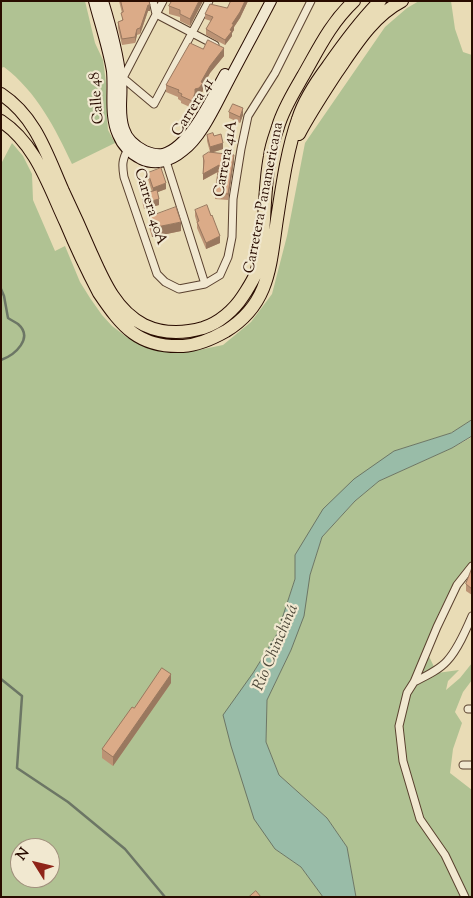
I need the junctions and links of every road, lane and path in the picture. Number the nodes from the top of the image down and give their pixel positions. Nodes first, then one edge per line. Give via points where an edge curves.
1 (94, 1) edge
2 (103, 1) edge
3 (153, 1) edge
4 (163, 1) edge
5 (210, 1) edge
6 (263, 1) edge
7 (271, 1) edge
8 (311, 1) edge
9 (343, 1) edge
10 (354, 1) edge
11 (380, 1) edge
12 (402, 1) edge
13 (156, 14) junction
14 (192, 33) junction
15 (324, 38) junction
16 (223, 50) edge
17 (119, 78) junction
18 (1, 94) edge
19 (1, 121) edge
20 (128, 149) junction
21 (289, 154) junction
22 (168, 156) junction
23 (205, 284) junction
24 (472, 566) edge
25 (472, 616) edge
26 (414, 682) junction
27 (463, 765) dead end
28 (472, 765) edge
29 (465, 897) edge

1 - 17 main road, Calle 48
2 - 17 main road, Calle 48 via 114,39
3 - 13 street
4 - 13 street
5 - 14 street
6 - 22 main road, Carrera 41 via 191,132
7 - 22 main road, Carrera 41 via 205,124 183,151
8 - 23 street, Carrera 41A via 275,73 248,116 233,199 228,257 220,275
9 - 15 highway
10 - 15 highway, Carretera Panamericana
11 - 21 highway, Carretera Panamericana via 340,49 308,96 298,118
12 - 21 highway via 379,17 368,30 328,87
13 - 14 street
13 - 17 street
14 - 16 street
14 - 17 street via 154,104
15 - 18 highway, Carretera Panamericana via 278,124 270,155 261,250 249,287 229,313 207,327 181,333 169,333 139,323 118,304 98,270 39,136 20,109
17 - 20 main road, Calle 48 via 112,100 114,126
17 - 22 main road, Calle 48 via 121,113 127,135 147,152
19 - 21 highway, Carretera Panamericana via 26,143 107,306 123,325 140,338 167,346 184,346 213,339 242,320 256,302 268,275
20 - 22 main road, Calle 48 via 146,161 161,162
20 - 23 street, Carrera 40A via 122,165 124,177 157,274 180,289
22 - 23 street
24 - 26 street via 458,585
25 - 26 street via 447,661
26 - 29 street via 407,693 399,726 403,761 420,819 446,855
27 - 28 street

